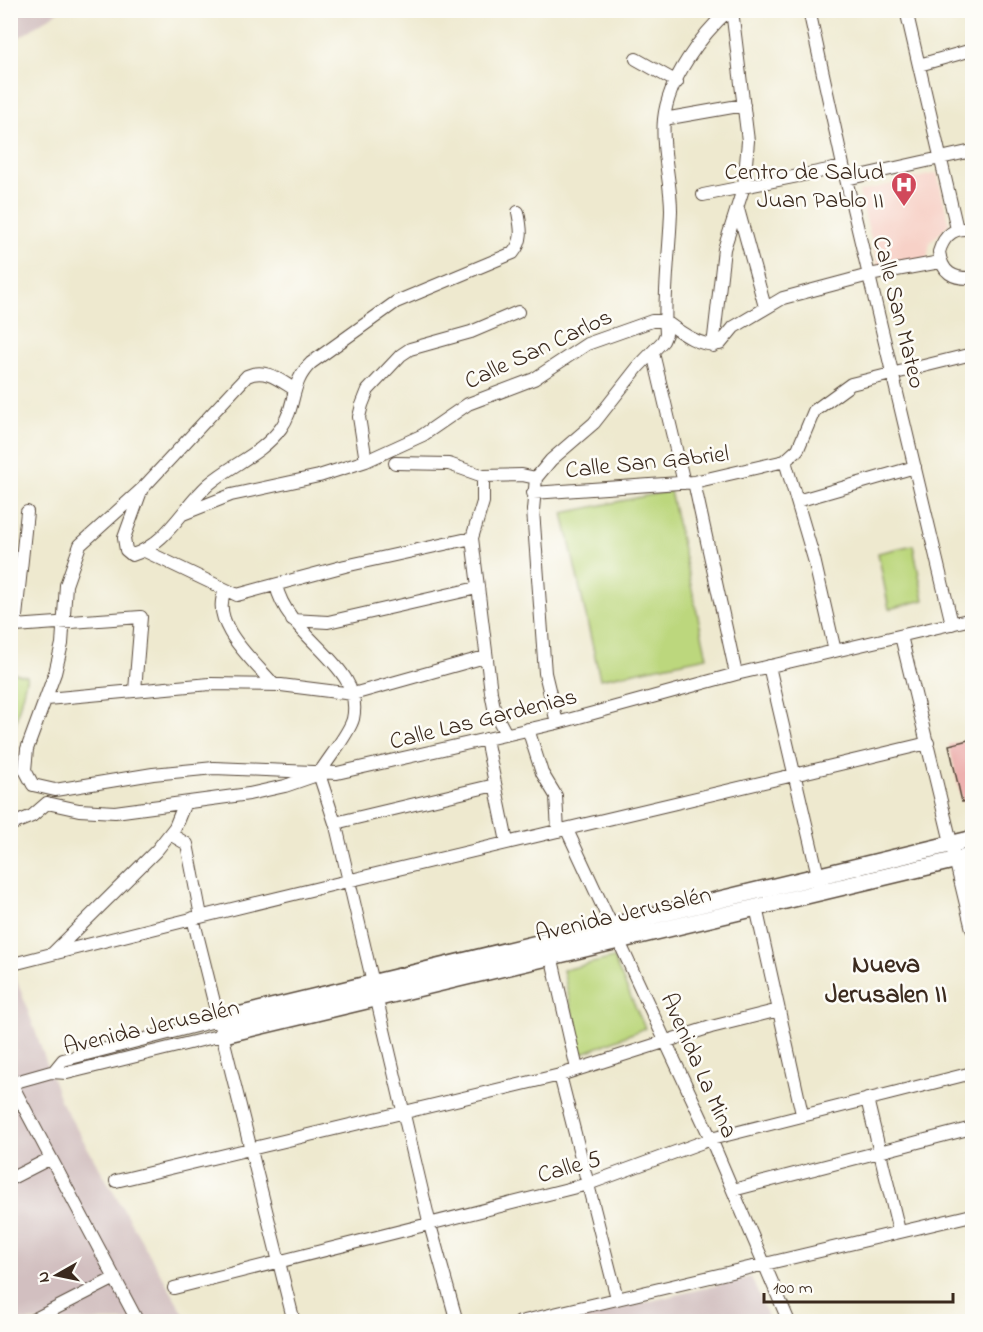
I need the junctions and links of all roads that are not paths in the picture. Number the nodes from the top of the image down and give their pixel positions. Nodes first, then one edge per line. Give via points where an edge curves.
1 (730, 10) edge
2 (809, 10) edge
3 (906, 10) edge
4 (972, 50) edge
5 (636, 59) dead end
6 (919, 65) junction
7 (677, 82) junction
8 (744, 105) junction
9 (664, 119) junction
10 (972, 151) edge
11 (940, 158) junction
12 (844, 173) junction
13 (744, 186) junction
14 (703, 195) dead end
15 (738, 209) junction
16 (518, 212) dead end
17 (957, 229) junction
18 (972, 230) edge
19 (940, 262) junction
20 (869, 275) junction
21 (972, 278) edge
22 (765, 307) junction
23 (518, 312) dead end
24 (665, 321) junction
25 (713, 346) junction
26 (653, 352) junction
27 (972, 354) edge
28 (893, 372) junction
29 (294, 388) junction
30 (366, 461) junction
31 (785, 461) junction
32 (395, 463) dead end
33 (915, 466) junction
34 (483, 476) junction
35 (536, 478) junction
36 (689, 483) junction
37 (142, 489) junction
38 (533, 493) junction
39 (797, 501) junction
40 (27, 512) dead end
41 (183, 514) junction
42 (472, 538) junction
43 (145, 551) junction
44 (276, 585) junction
45 (477, 588) junction
46 (225, 591) junction
47 (292, 620) junction
48 (972, 621) edge
49 (952, 624) junction
50 (62, 625) junction
51 (901, 636) junction
52 (835, 651) junction
53 (485, 657) junction
54 (769, 666) junction
55 (736, 674) junction
56 (274, 685) junction
57 (135, 690) junction
58 (353, 694) junction
59 (47, 699) junction
60 (557, 723) junction
61 (528, 729) junction
62 (506, 734) junction
63 (486, 739) junction
64 (928, 743) junction
65 (319, 774) junction
66 (794, 775) junction
67 (495, 786) junction
68 (42, 788) junction
69 (47, 803) junction
70 (184, 805) junction
71 (335, 823) junction
72 (10, 825) edge
73 (562, 831) junction
74 (170, 834) junction
75 (972, 839) edge
76 (507, 842) junction
77 (960, 853) edge
78 (348, 881) junction
79 (820, 884) junction
80 (756, 907) junction
81 (197, 917) junction
82 (972, 928) edge
83 (616, 932) junction
84 (53, 954) junction
85 (551, 954) junction
86 (13, 964) dead end
87 (373, 990) junction
88 (779, 1010) junction
89 (220, 1027) junction
90 (666, 1040) junction
91 (577, 1069) junction
92 (972, 1072) edge
93 (561, 1075) junction
94 (11, 1082) edge
95 (867, 1099) junction
96 (403, 1111) junction
97 (802, 1114) junction
98 (972, 1128) edge
99 (711, 1139) junction
100 (250, 1147) junction
101 (880, 1151) junction
102 (51, 1158) junction
103 (10, 1179) edge
104 (116, 1181) dead end
105 (588, 1184) junction
106 (733, 1190) junction
107 (972, 1215) edge
108 (430, 1225) junction
109 (899, 1231) junction
110 (279, 1262) junction
111 (765, 1264) junction
112 (115, 1278) junction
113 (174, 1288) dead end
114 (617, 1298) junction
115 (30, 1322) edge
116 (138, 1322) edge
117 (294, 1322) edge
118 (457, 1322) edge
119 (520, 1322) edge
120 (789, 1322) edge

1 - 7 street via 707,34
1 - 8 street
2 - 12 street, Calle San Mateo
3 - 6 street
4 - 6 street
5 - 7 street
6 - 11 street
7 - 9 street
8 - 9 street
8 - 13 street via 748,141
9 - 24 street via 671,207
10 - 11 street
11 - 12 street
11 - 17 street
12 - 13 street
12 - 20 street, Calle San Mateo
13 - 14 street
13 - 15 street
15 - 22 street
15 - 25 street via 724,249
16 - 29 street via 522,236 513,253 396,302 311,363
17 - 18 street
17 - 19 street via 942,242
19 - 20 street
19 - 21 street via 953,277
20 - 22 street via 797,293
20 - 28 street, Calle San Mateo
22 - 25 street
23 - 30 street via 401,355 368,390 362,405 359,417
24 - 25 street via 680,333
24 - 26 street via 666,334
24 - 30 street, Calle San Carlos via 652,321 587,344 534,379 468,404 423,435
26 - 35 street via 594,423
26 - 36 street
27 - 28 street
28 - 31 street via 851,384 829,398 814,411 798,448
28 - 33 street, Calle San Mateo
29 - 37 street via 265,373 248,376
29 - 41 street via 288,417 279,431 254,454 206,486
30 - 41 street, Calle San Carlos via 319,476 231,495
31 - 36 street, Calle San Gabriel
31 - 39 street
32 - 34 street via 449,464
33 - 39 street
33 - 49 street, Calle San Mateo
34 - 35 street
34 - 42 street via 483,502
35 - 38 street
36 - 38 street, Calle San Gabriel
36 - 55 street
37 - 43 street via 124,538 126,550 132,555
37 - 50 street via 80,545 66,585
38 - 60 street via 545,673
39 - 52 street
40 - 50 street via 15,626
41 - 43 street
42 - 44 street
42 - 45 street
43 - 46 street
44 - 46 street via 237,595
44 - 47 street
45 - 47 street via 327,622
45 - 53 street
46 - 56 street via 219,602 222,618 232,636
47 - 58 street via 339,668 350,682
48 - 49 street, Calle Las Gardenias
49 - 51 street, Calle Las Gardenias
50 - 57 street via 141,618
50 - 59 street via 62,644
51 - 52 street, Calle Las Gardenias
51 - 64 street
52 - 54 street, Calle Las Gardenias
53 - 58 street
53 - 62 street via 495,713
54 - 55 street, Calle Las Gardenias
54 - 66 street
55 - 60 street, Calle Las Gardenias
56 - 57 street via 210,684
56 - 58 street
57 - 59 street
58 - 65 street via 352,722
59 - 68 street via 27,749 25,770 33,785
60 - 61 street, Calle Las Gardenias
61 - 62 street, Calle Las Gardenias
61 - 73 street via 542,773 556,796
62 - 63 street, Calle Las Gardenias
63 - 65 street, Calle Las Gardenias via 357,770
63 - 67 street
64 - 66 street
64 - 77 street
65 - 68 street, Calle Las Gardenias via 214,768 55,790
65 - 70 street via 285,786
65 - 71 street
66 - 73 street
66 - 79 street
67 - 71 street
67 - 76 street
68 - 69 street
69 - 70 street via 115,812
69 - 72 street via 32,816
70 - 74 street
71 - 78 street
73 - 76 street
73 - 83 street, Avenida La Mina
74 - 81 street via 187,844
74 - 84 street
75 - 77 street, Avenida Jerusalén
76 - 78 street
77 - 79 street, Avenida Jerusalén
77 - 82 street
78 - 81 street
78 - 87 street
79 - 80 street, Avenida Jerusalén
79 - 83 street, Avenida Jerusalén
80 - 83 street, Avenida Jerusalén
80 - 88 street
81 - 84 street
81 - 89 street
83 - 85 street, Avenida Jerusalén
83 - 87 street, Avenida Jerusalén
83 - 90 street, Avenida La Mina
84 - 86 street
85 - 87 street, Avenida Jerusalén
85 - 91 street
87 - 89 street, Avenida Jerusalén
87 - 96 street
88 - 90 street
88 - 97 street
89 - 94 street, Avenida Jerusalén via 63,1060 54,1071
89 - 100 street
90 - 91 street
90 - 99 street, Avenida La Mina
91 - 93 street
92 - 95 street, Calle 5
93 - 96 street
93 - 105 street
94 - 102 street
95 - 97 street, Calle 5
95 - 101 street
96 - 100 street
96 - 108 street
97 - 99 street, Calle 5
98 - 101 street
99 - 105 street, Calle 5
99 - 106 street, Avenida La Mina
100 - 104 street
100 - 110 street
101 - 106 street
101 - 109 street
102 - 103 street
102 - 112 street
105 - 108 street, Calle 5
105 - 114 street
106 - 111 street, Avenida La Mina
107 - 109 street
108 - 110 street, Calle 5
108 - 118 street
109 - 111 street
110 - 113 street, Calle 5
110 - 117 street
111 - 114 street
111 - 120 street, Avenida La Mina
112 - 115 street
112 - 116 street
114 - 119 street

